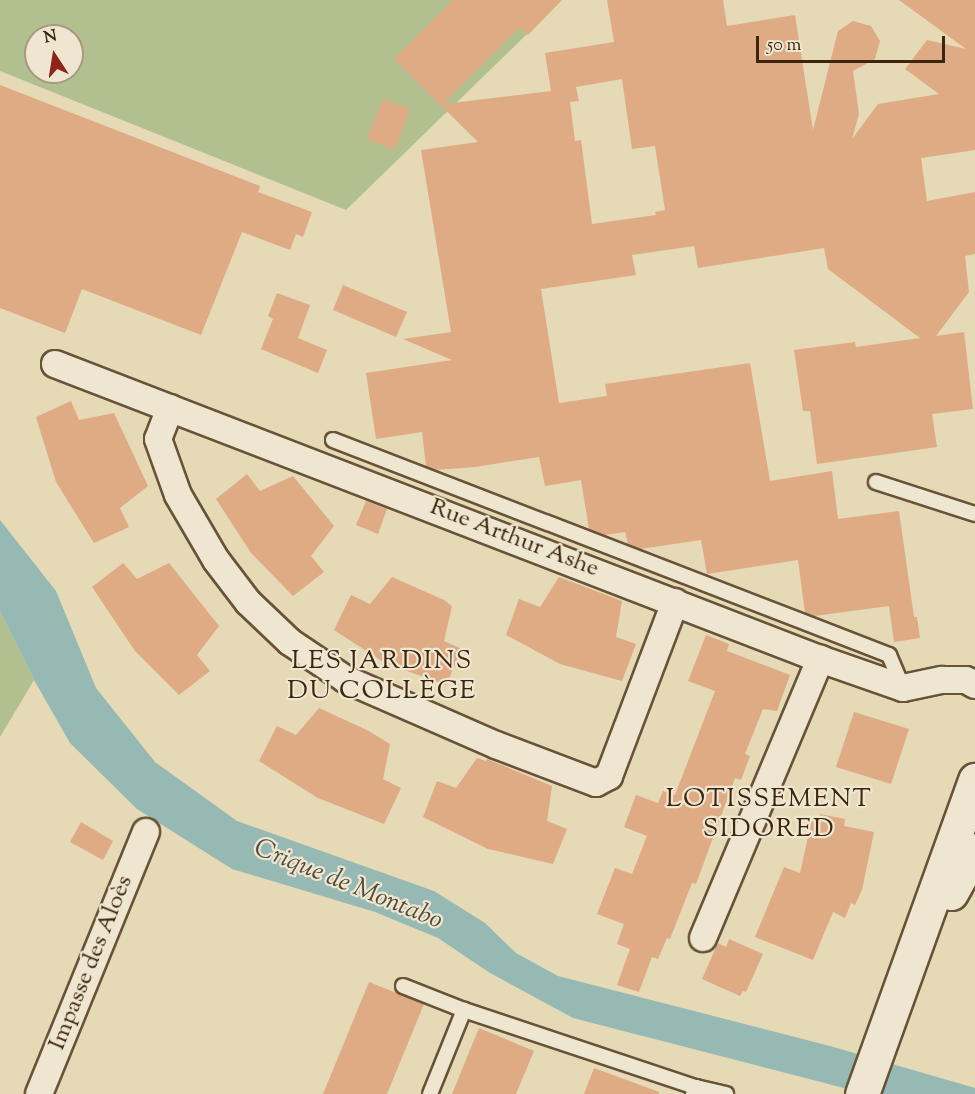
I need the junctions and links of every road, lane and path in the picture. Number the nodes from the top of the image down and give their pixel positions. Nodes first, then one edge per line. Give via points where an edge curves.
1 (56, 364) dead end
2 (170, 408) junction
3 (333, 440) dead end
4 (876, 482) dead end
5 (975, 514) edge
6 (675, 602) junction
7 (820, 659) junction
8 (975, 685) edge
9 (903, 688) junction
10 (975, 780) edge
11 (146, 832) dead end
12 (975, 849) edge
13 (703, 938) dead end
14 (404, 986) dead end
15 (898, 990) junction
16 (464, 1010) junction
17 (694, 1091) edge
18 (39, 1094) edge
19 (430, 1094) edge
20 (726, 1094) edge
21 (861, 1094) edge

1 - 2 street, Rue Arthur Ashe
2 - 6 street, Rue Arthur Ashe
2 - 6 street via 158,439 178,495 216,560 248,602 290,642 345,679 496,745 596,783 609,776
3 - 9 lane via 890,655
4 - 5 lane
6 - 7 street, Rue Arthur Ashe
7 - 9 street, Rue Arthur Ashe
7 - 13 street
8 - 9 street via 966,680 942,680
10 - 15 main road
11 - 18 street, Impasse des Aloès
12 - 15 main road
14 - 16 lane
15 - 21 main road
16 - 17 lane
16 - 19 lane
17 - 20 lane

